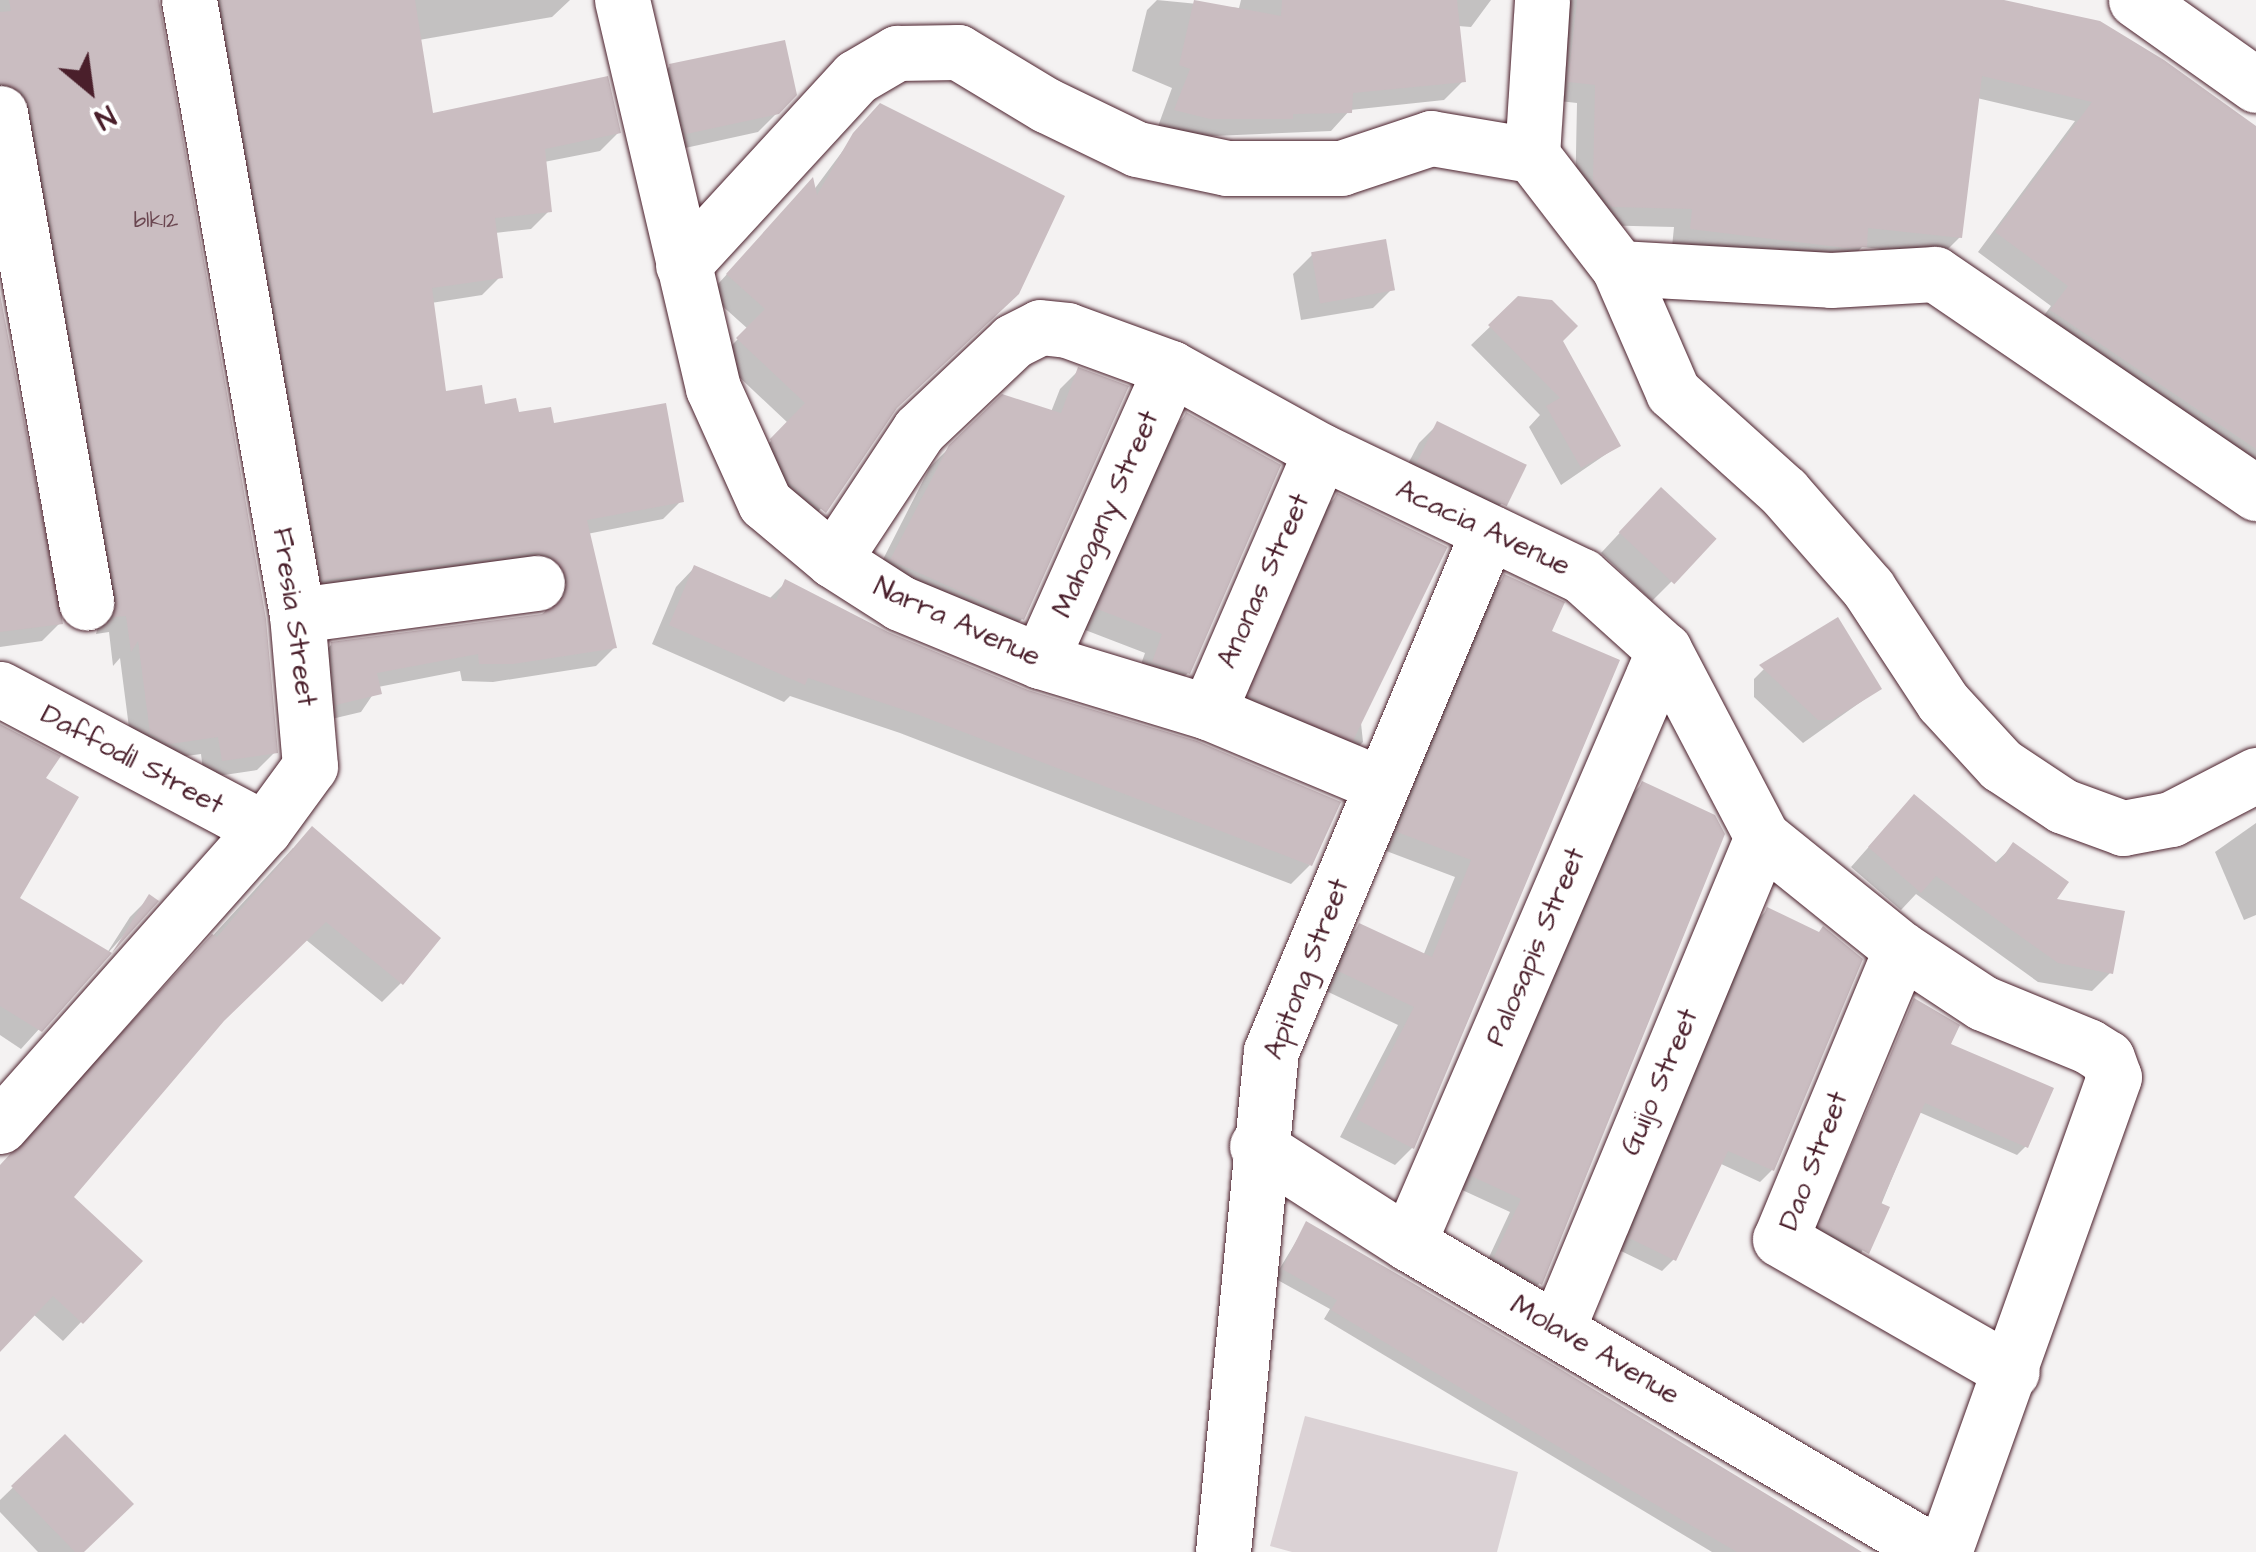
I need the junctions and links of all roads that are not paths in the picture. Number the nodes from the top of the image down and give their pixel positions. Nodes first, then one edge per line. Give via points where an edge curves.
1 (188, 0) edge
2 (622, 0) edge
3 (1542, 0) edge
4 (2136, 0) edge
5 (2256, 85) edge
6 (0, 113) edge
7 (1532, 155) junction
8 (682, 265) junction
9 (1619, 268) junction
10 (1171, 368) junction
11 (1321, 451) junction
12 (2256, 493) edge
13 (1488, 532) junction
14 (833, 560) junction
15 (537, 583) dead end
16 (86, 603) dead end
17 (297, 616) junction
18 (1664, 650) junction
19 (1040, 661) junction
20 (0, 689) edge
21 (1208, 712) junction
22 (2256, 775) edge
23 (1378, 784) junction
24 (264, 829) junction
25 (1762, 837) junction
26 (1900, 949) junction
27 (0, 1126) edge
28 (1258, 1146) junction
29 (1408, 1243) junction
30 (1558, 1327) junction
31 (2012, 1372) junction
32 (1223, 1552) edge
33 (1934, 1552) edge
34 (1944, 1552) edge

1 - 17 street, Fresia Street
2 - 8 street, Narra Avenue
3 - 7 street
4 - 5 street
6 - 16 street
7 - 8 street via 1430,138 1341,168 1227,168 1138,149 958,52 898,52 856,77
7 - 9 street
8 - 14 street, Narra Avenue via 713,388 765,502
9 - 12 street via 1831,280 1934,274
9 - 22 street via 1673,392 1784,492 1868,588 1943,702 2001,764 2063,806 2123,828 2171,819
10 - 11 street, Acacia Avenue
10 - 14 street, Acacia Avenue via 1067,330 1040,328 1014,341 919,430
10 - 19 street, Mahogany Street
11 - 13 street, Acacia Avenue
11 - 21 street, Anonas Street
13 - 18 street, Acacia Avenue via 1582,576
13 - 23 street, Apitong Street
14 - 19 street, Narra Avenue via 900,602
15 - 17 street
17 - 24 street, Fresia Street via 310,766
18 - 25 street, Acacia Avenue
18 - 29 street, Palosapis Street
19 - 21 street, Narra Avenue
20 - 24 street, Daffodil Street
21 - 23 street, Narra Avenue
23 - 28 street, Apitong Street via 1271,1051
24 - 27 street, Fresia Street
25 - 26 street, Acacia Avenue
25 - 30 street, Guijo Street
26 - 31 street, Acacia Avenue via 1983,1003 2088,1046 2107,1058 2114,1077
26 - 31 street, Dao Street via 1780,1239
28 - 29 street, Molave Avenue
28 - 32 street, Apitong Street
29 - 30 street, Molave Avenue
30 - 33 street, Molave Avenue
31 - 34 street

